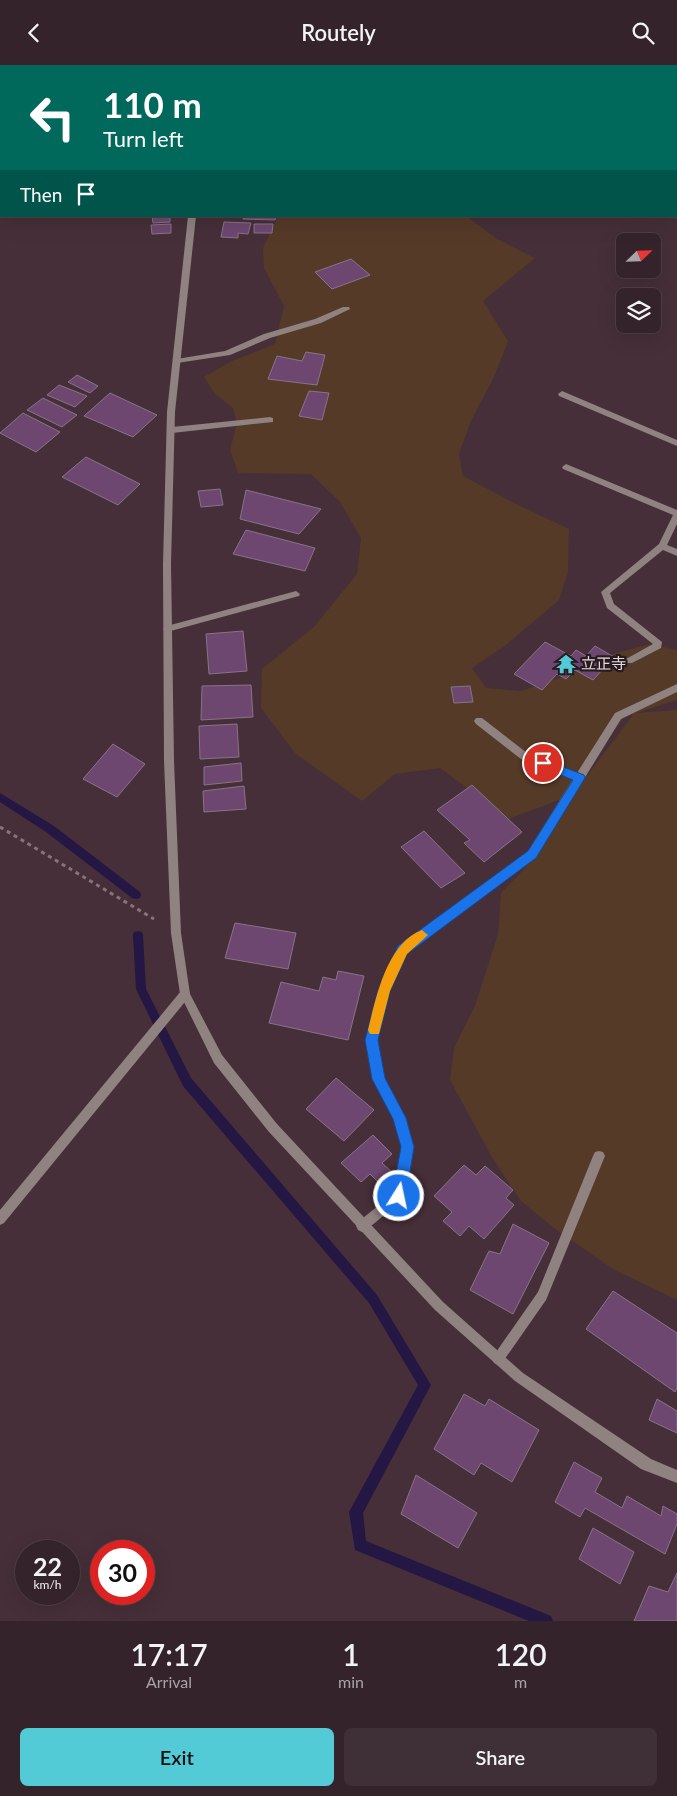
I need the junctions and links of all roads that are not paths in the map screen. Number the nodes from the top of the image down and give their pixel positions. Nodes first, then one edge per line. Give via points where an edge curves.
1 (192, 217) edge
2 (346, 309) dead end
3 (176, 361) junction
4 (562, 393) dead end
5 (270, 420) dead end
6 (172, 430) junction
7 (677, 443) edge
8 (566, 467) dead end
9 (677, 514) edge
10 (662, 546) junction
11 (677, 553) edge
12 (296, 594) dead end
13 (168, 629) junction
14 (629, 661) dead end
15 (677, 688) edge
16 (479, 721) dead end
17 (580, 778) junction
18 (185, 994) junction
19 (599, 1156) dead end
20 (0, 1219) edge
21 (362, 1226) junction
22 (498, 1359) junction
23 (677, 1477) edge

1 - 3 street
2 - 3 street via 227,353
3 - 6 street
4 - 7 street
5 - 6 street
6 - 13 street
8 - 9 street
9 - 10 street
10 - 11 street
10 - 14 street via 605,591 610,606 657,642 658,646
12 - 13 street
13 - 18 street via 176,933
15 - 17 street via 618,717
16 - 17 street via 524,756
17 - 21 street via 532,854 402,950 384,991 372,1040 378,1079 400,1118 408,1147 399,1196
18 - 20 street
18 - 21 street via 218,1059 273,1128
19 - 22 street via 542,1297
21 - 22 street via 439,1306
22 - 23 street via 519,1377 646,1464

